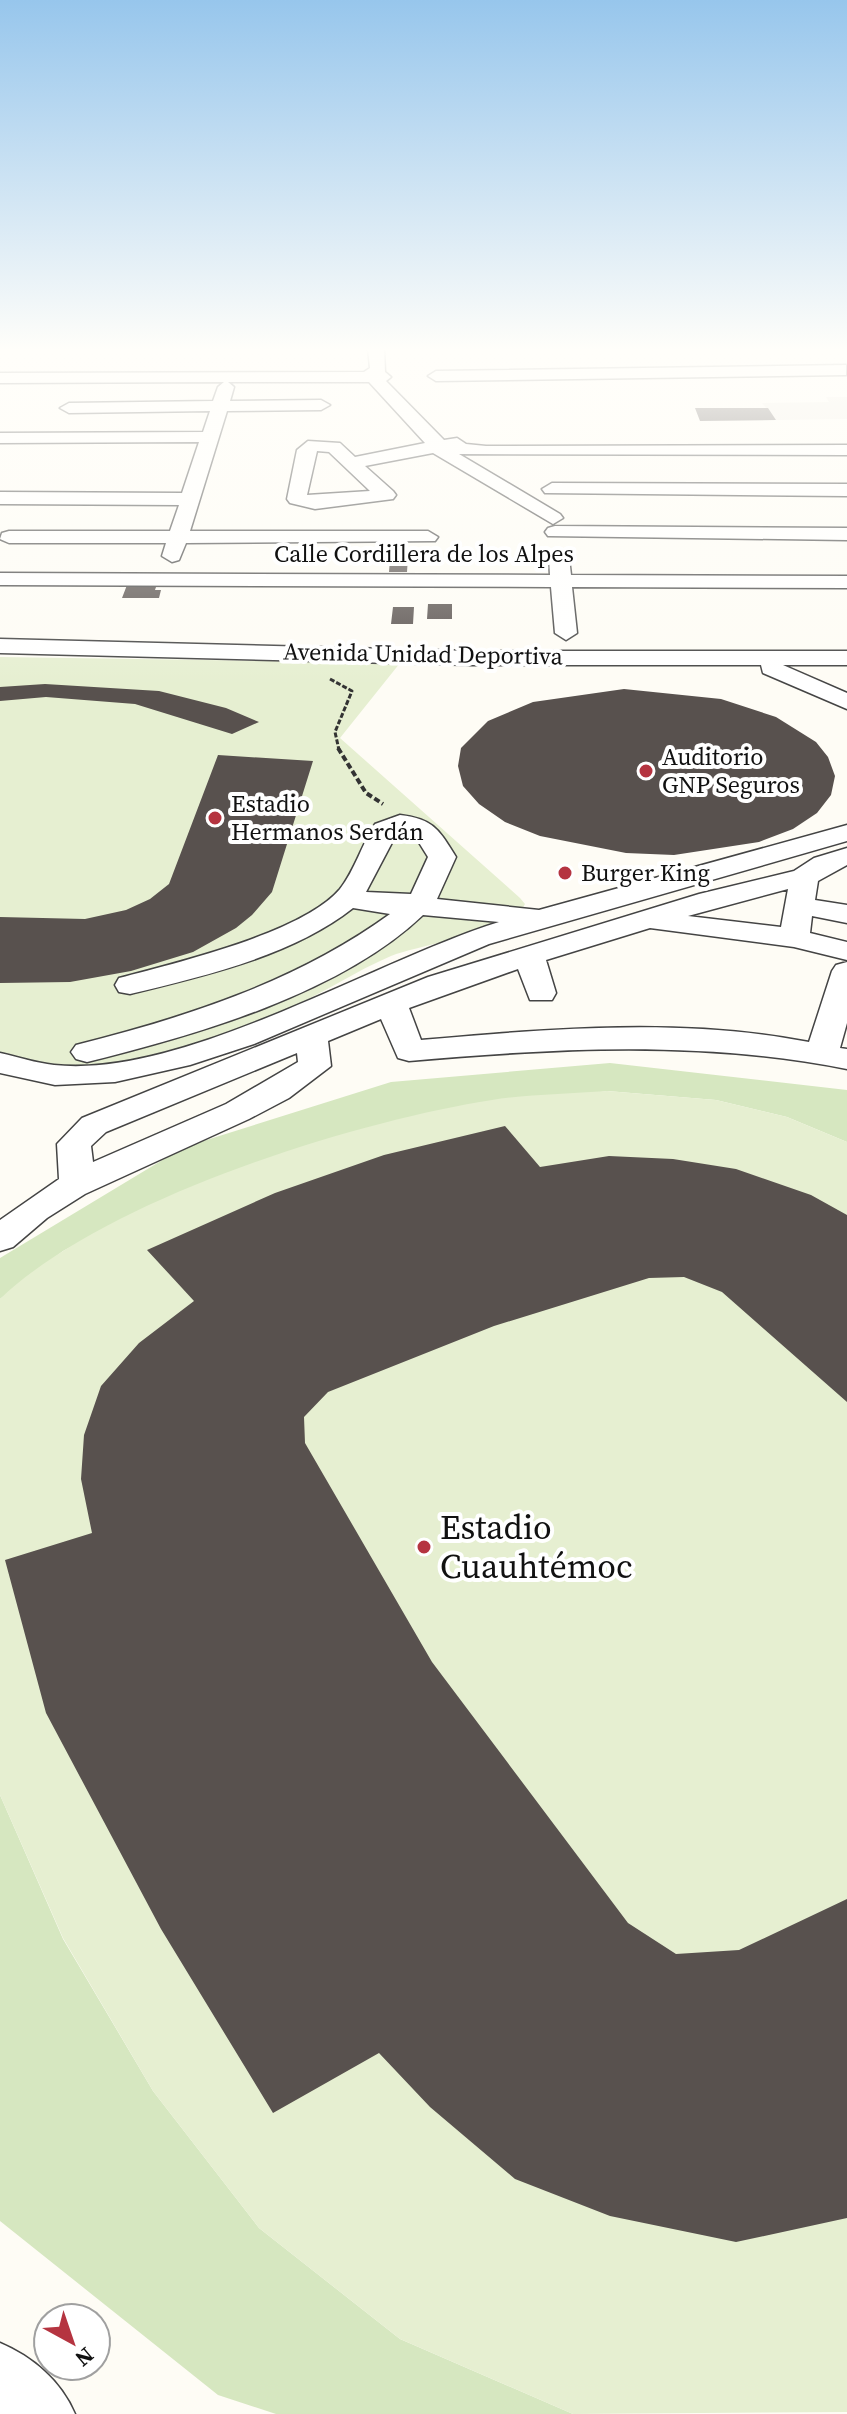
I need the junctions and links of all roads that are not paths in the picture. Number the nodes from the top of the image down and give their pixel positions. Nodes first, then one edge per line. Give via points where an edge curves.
1 (203, 461) edge
2 (306, 461) edge
3 (349, 461) edge
4 (364, 461) edge
5 (467, 461) edge
6 (543, 461) edge
7 (351, 463) junction
8 (552, 489) junction
9 (847, 490) edge
10 (0, 498) edge
11 (192, 499) junction
12 (554, 525) junction
13 (847, 534) edge
14 (9, 537) dead end
15 (179, 537) junction
16 (428, 537) dead end
17 (0, 579) edge
18 (163, 580) junction
19 (563, 580) junction
20 (847, 582) edge
21 (0, 632) edge
22 (365, 633) dead end
23 (538, 633) dead end
24 (0, 646) edge
25 (601, 658) junction
26 (847, 658) edge
27 (771, 668) junction
28 (847, 668) edge
29 (847, 702) edge
30 (847, 833) edge
31 (847, 856) edge
32 (803, 892) junction
33 (346, 899) junction
34 (416, 906) junction
35 (847, 914) edge
36 (546, 918) junction
37 (646, 919) junction
38 (794, 938) junction
39 (847, 951) edge
40 (529, 955) junction
41 (846, 982) edge
42 (130, 985) dead end
43 (541, 993) dead end
44 (392, 1005) junction
45 (311, 1036) junction
46 (87, 1052) dead end
47 (835, 1056) edge
48 (0, 1063) edge
49 (77, 1185) junction
50 (3, 1234) edge
51 (0, 2375) edge
52 (43, 2414) edge

1 - 11 street
2 - 7 street via 297,499 315,503 386,495
3 - 7 street
4 - 7 street
5 - 12 street
6 - 8 street
8 - 9 street
8 - 12 street
10 - 11 street
11 - 15 street
12 - 13 street
12 - 19 street
14 - 15 street
15 - 16 street
15 - 18 street
17 - 18 street, Calle Cordillera de los Alpes
18 - 19 street, Calle Cordillera de los Alpes
19 - 20 street, Calle Cordillera de los Alpes
19 - 23 street, Avenida Unidad Deportiva via 574,633
21 - 22 street, Avenida Unidad Deportiva
24 - 25 street, Avenida Unidad Deportiva via 512,646
25 - 26 street, Avenida Unidad Deportiva
25 - 27 street via 650,668
27 - 28 street
27 - 29 street
30 - 36 street
31 - 32 street via 824,864
32 - 35 street
32 - 37 street
32 - 38 street
33 - 34 street
33 - 34 street via 385,830 400,823 416,825 442,857
33 - 42 street via 301,926 252,946
34 - 36 street
34 - 46 street via 362,945 273,995 175,1031
36 - 48 street via 437,953 224,1045 101,1073 54,1073
37 - 38 street
37 - 40 street
38 - 39 street
40 - 43 street
40 - 44 street
41 - 47 street
44 - 45 street
44 - 47 street via 409,1051 579,1036 701,1038
45 - 49 street via 315,1066 291,1084
45 - 49 street via 94,1125 74,1144
49 - 50 street
51 - 52 street

